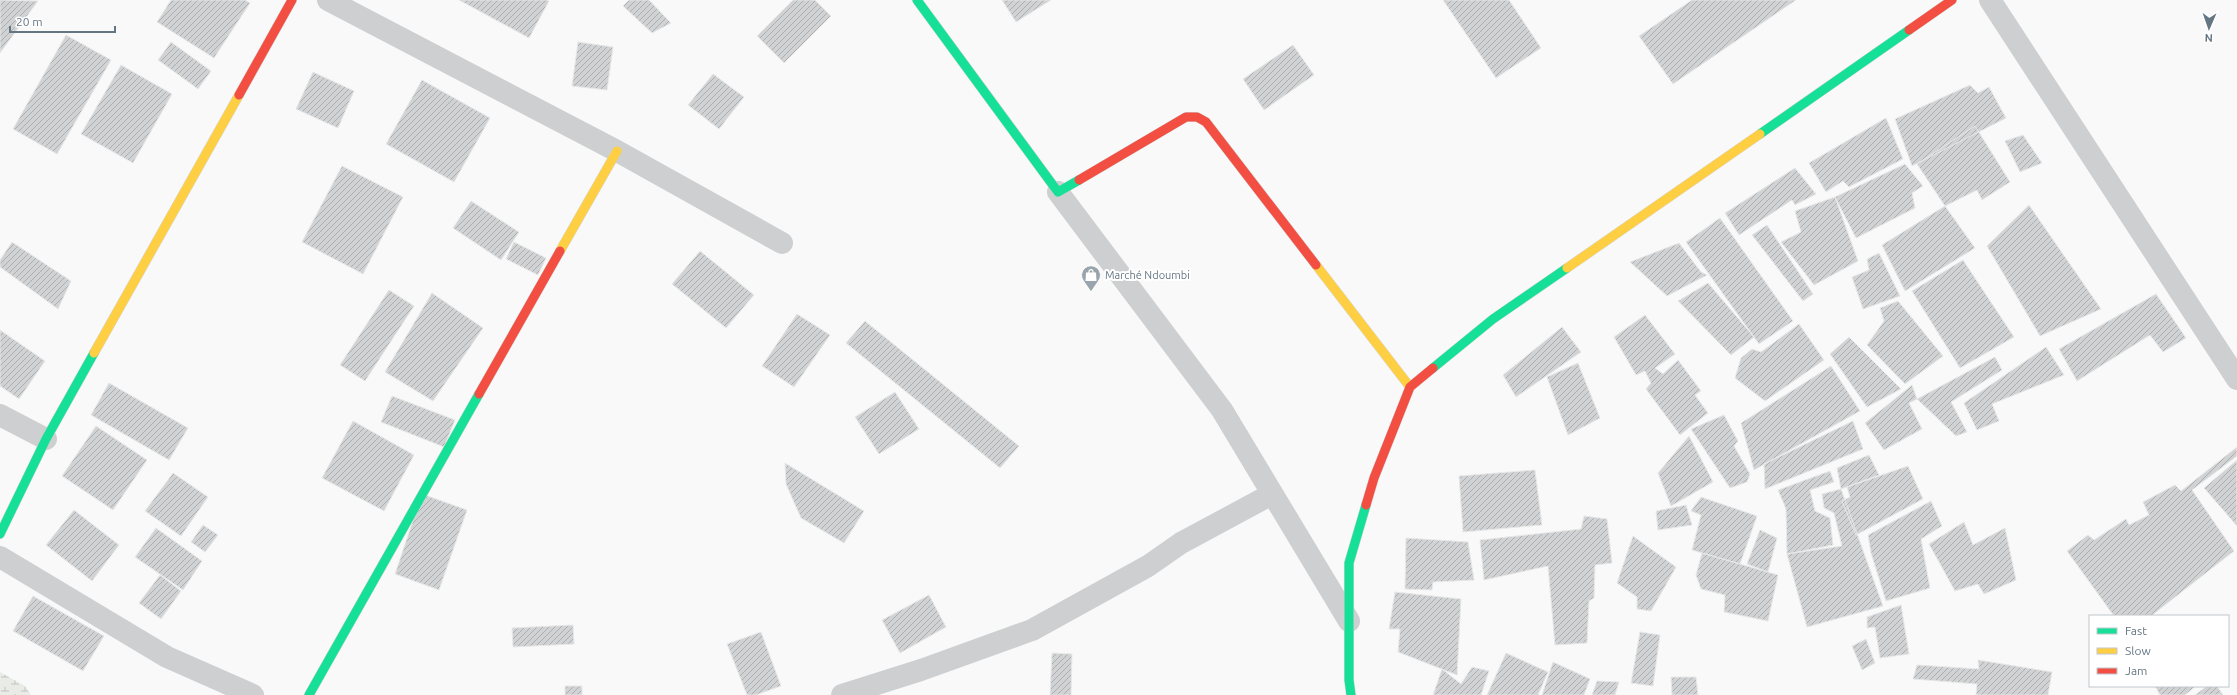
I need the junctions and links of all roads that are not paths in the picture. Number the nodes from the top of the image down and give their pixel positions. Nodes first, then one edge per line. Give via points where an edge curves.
1 (292, 0) edge
2 (328, 0) edge
3 (917, 0) edge
4 (1952, 0) edge
5 (1990, 0) edge
6 (617, 151) junction
7 (1058, 192) junction
8 (782, 243) dead end
9 (2237, 379) edge
10 (1410, 386) junction
11 (0, 415) edge
12 (46, 439) junction
13 (1272, 494) junction
14 (0, 534) edge
15 (0, 557) edge
16 (1349, 621) junction
17 (253, 695) edge
18 (309, 695) edge
19 (842, 695) edge
20 (1351, 695) edge

1 - 12 street
2 - 6 street
3 - 7 street
4 - 10 street via 1493,319
5 - 9 street
6 - 8 street
6 - 18 street
7 - 10 street via 1186,117 1197,117 1206,122
7 - 13 street via 1222,410
10 - 16 street via 1374,478 1348,563
11 - 12 street
12 - 14 street
13 - 16 street
13 - 19 street via 1181,543 1148,566 1032,630
15 - 17 street via 167,657
16 - 20 street via 1348,680

